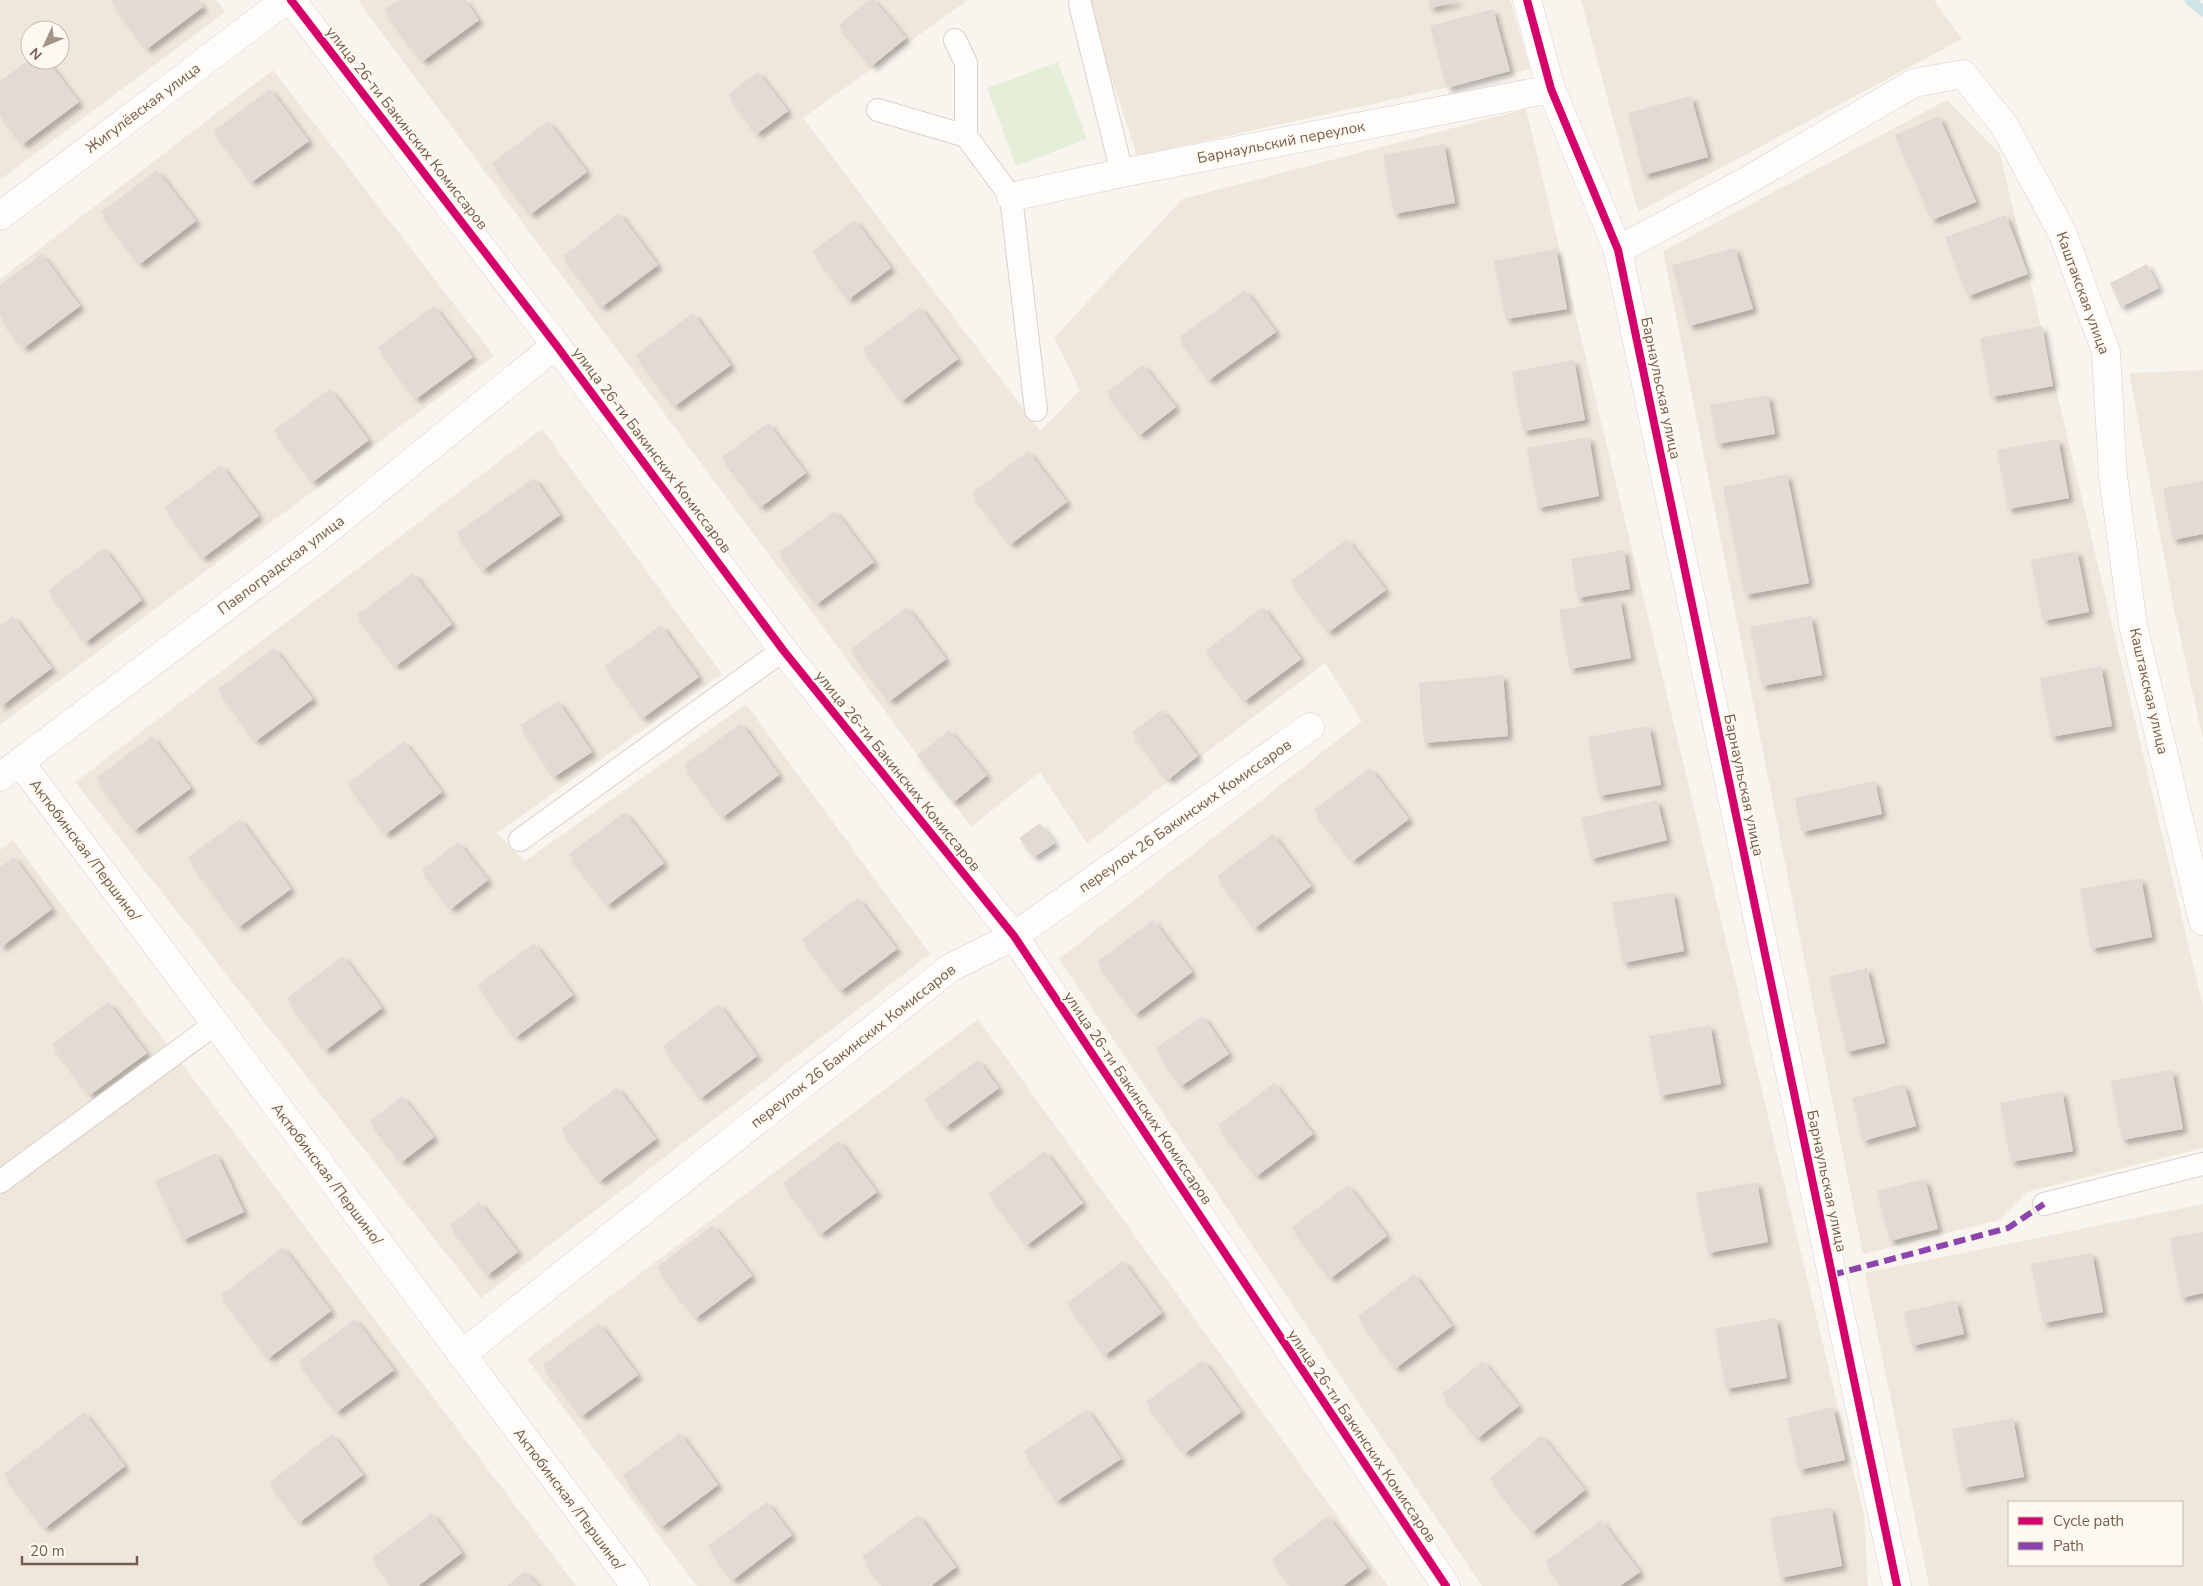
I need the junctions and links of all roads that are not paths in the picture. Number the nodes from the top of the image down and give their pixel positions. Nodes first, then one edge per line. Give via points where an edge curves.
1 (286, 0) edge
2 (291, 0) edge
3 (1527, 0) edge
4 (1080, 4) dead end
5 (955, 40) dead end
6 (1551, 89) junction
7 (878, 110) dead end
8 (966, 136) junction
9 (1122, 173) junction
10 (1011, 198) junction
11 (0, 216) edge
12 (1618, 250) junction
13 (556, 345) junction
14 (1036, 410) dead end
15 (784, 650) junction
16 (1310, 727) dead end
17 (10, 770) edge
18 (520, 840) dead end
19 (2203, 921) edge
20 (1014, 936) junction
21 (215, 1024) junction
22 (2203, 1164) edge
23 (0, 1182) edge
24 (2044, 1204) dead end
25 (461, 1355) junction
26 (1442, 1585) edge
27 (635, 1586) edge
28 (1897, 1586) edge

1 - 11 street, Жигулёвская улица
2 - 13 street, улица 26-ти Бакинских Комиссаров
3 - 6 street, Барнаульская улица
4 - 9 lane
5 - 8 lane via 966,64
6 - 9 street, Барнаульский переулок
6 - 12 street, Барнаульская улица
7 - 8 lane
8 - 10 lane
9 - 10 street, Барнаульский переулок
10 - 14 lane
12 - 19 street, Каштакская улица via 1810,146 1914,83 1963,74 2004,125 2063,234 2106,352 2113,476 2133,625
12 - 28 street, Барнаульская улица
13 - 15 street, улица 26-ти Бакинских Комиссаров
13 - 17 street, Павлоградская улица via 318,538
15 - 18 lane
15 - 20 street, улица 26-ти Бакинских Комиссаров
16 - 20 street, переулок 26 Бакинских Комиссаров
17 - 21 street, Актюбинская /Першино/
20 - 25 street, переулок 26 Бакинских Комиссаров via 950,968
20 - 26 street, улица 26-ти Бакинских Комиссаров
21 - 23 lane
21 - 25 street, Актюбинская /Першино/
22 - 24 lane
25 - 27 street, Актюбинская /Першино/

